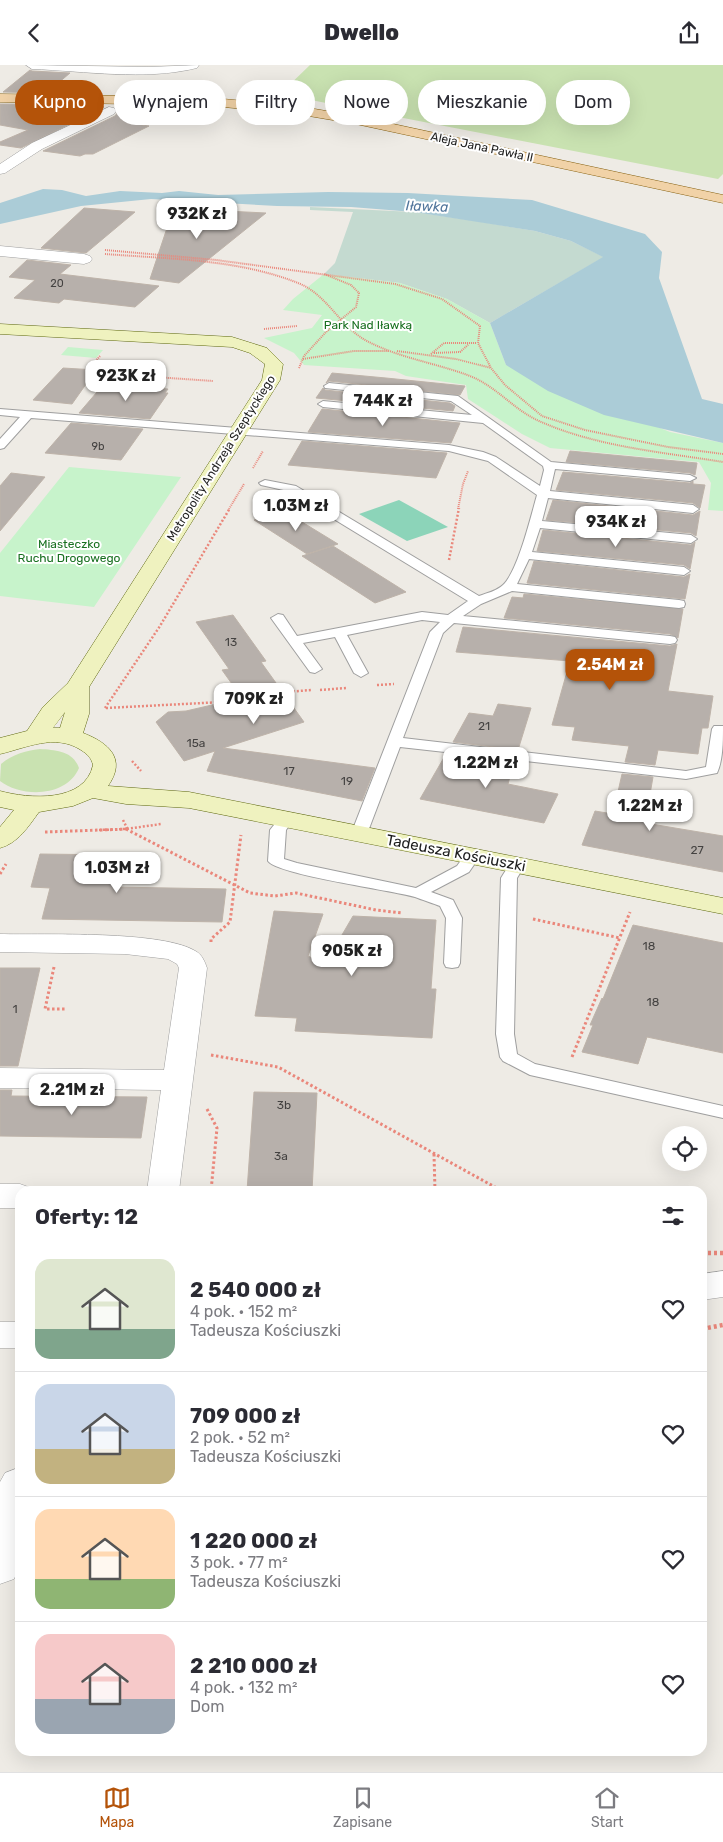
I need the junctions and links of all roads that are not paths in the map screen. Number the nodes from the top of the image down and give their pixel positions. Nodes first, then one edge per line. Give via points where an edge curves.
1 (32, 65) edge
2 (193, 65) edge
3 (154, 68) edge
4 (0, 98) edge
5 (109, 111) dead end
6 (0, 170) edge
7 (723, 199) edge
8 (0, 251) edge
9 (84, 259) dead end
10 (0, 329) edge
11 (329, 385) dead end
12 (323, 404) dead end
13 (0, 412) edge
14 (28, 414) junction
15 (487, 420) junction
16 (239, 430) junction
17 (0, 446) edge
18 (548, 465) junction
19 (690, 477) dead end
20 (265, 483) dead end
21 (544, 494) junction
22 (694, 509) dead end
23 (534, 524) junction
24 (691, 539) dead end
25 (524, 555) junction
26 (684, 571) dead end
27 (509, 587) junction
28 (478, 601) junction
29 (679, 604) dead end
30 (278, 618) dead end
31 (452, 618) junction
32 (339, 632) junction
33 (670, 640) dead end
34 (294, 641) junction
35 (315, 669) dead end
36 (361, 673) dead end
37 (77, 687) junction
38 (719, 729) dead end
39 (35, 737) junction
40 (69, 738) junction
41 (396, 741) junction
42 (0, 747) edge
43 (97, 781) junction
44 (0, 799) edge
45 (32, 805) junction
46 (286, 819) junction
47 (359, 834) junction
48 (0, 841) edge
49 (472, 856) junction
50 (516, 865) junction
51 (418, 893) junction
52 (723, 906) edge
53 (0, 943) edge
54 (452, 963) dead end
55 (0, 1078) edge
56 (178, 1079) junction
57 (723, 1112) edge
58 (164, 1186) edge
59 (0, 1196) edge
60 (15, 1196) edge
61 (723, 1284) edge
62 (707, 1286) edge
63 (0, 1335) edge
64 (15, 1335) edge
65 (15, 1497) edge
66 (0, 1567) edge

1 - 3 street
2 - 3 street via 176,69
4 - 7 main road, Aleja Jana Pawła II via 202,101 297,110
5 - 6 street via 37,147
8 - 9 street
10 - 16 street, Metropolity Andrzeja Szeptyckiego via 232,342 261,351 274,364 271,380
11 - 15 lane via 454,398
12 - 15 lane
13 - 14 lane
14 - 16 lane
14 - 17 lane
15 - 18 lane
16 - 21 lane via 446,448 479,454 492,459
16 - 37 street, Metropolity Andrzeja Szeptyckiego
18 - 19 lane
18 - 21 lane via 550,470
20 - 28 lane via 292,488
21 - 22 lane
21 - 23 lane
23 - 24 lane
23 - 25 lane
25 - 26 lane
25 - 27 lane
27 - 28 lane
27 - 29 lane
28 - 31 lane
30 - 34 lane
31 - 32 lane via 422,616
31 - 33 lane
31 - 41 lane via 437,632
32 - 34 lane
32 - 36 lane
34 - 35 lane
37 - 39 street, Metropolity Andrzeja Szeptyckiego via 51,712
37 - 40 street via 77,714
38 - 41 lane via 712,770 686,775
39 - 40 street
39 - 42 street
40 - 43 street via 94,748 102,755 105,764
41 - 47 lane
43 - 45 street via 73,798
43 - 46 street, Tadeusza Kościuszki via 126,796 189,800
44 - 45 street
45 - 48 street
46 - 47 street, Tadeusza Kościuszki
46 - 51 lane via 278,830 276,861
47 - 49 street, Tadeusza Kościuszki
49 - 50 street, Tadeusza Kościuszki
49 - 51 lane via 463,869
50 - 52 street, Tadeusza Kościuszki
50 - 57 lane via 509,879 505,1034 509,1057 530,1069
51 - 54 lane via 448,903 454,918
53 - 56 street via 125,945 176,952 189,959 193,968
55 - 56 street
56 - 58 street
59 - 60 street
61 - 62 street
63 - 64 street
65 - 66 street

